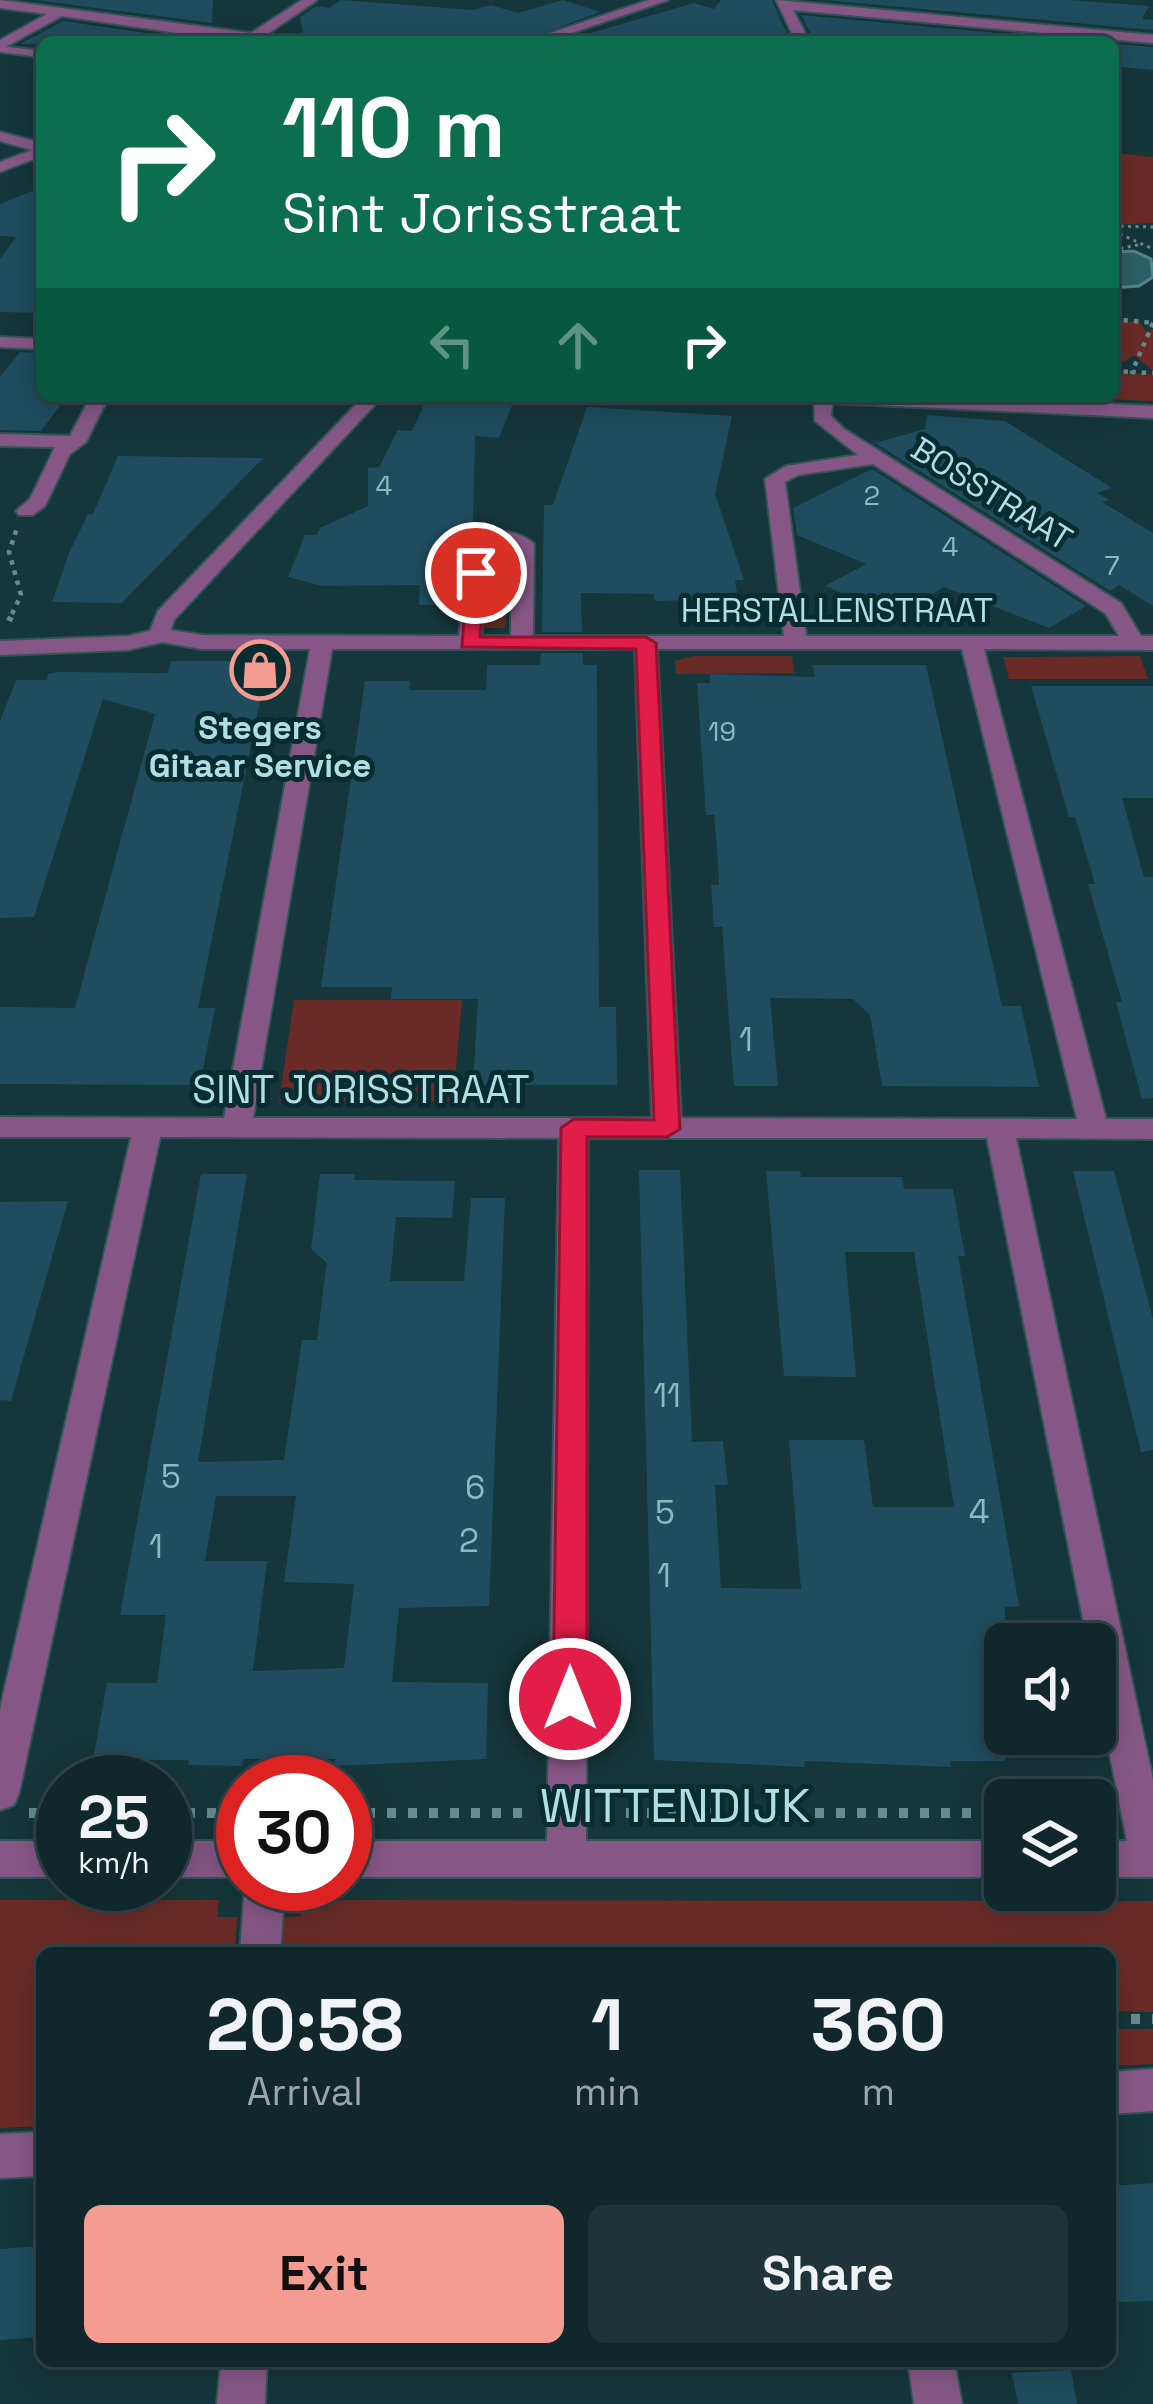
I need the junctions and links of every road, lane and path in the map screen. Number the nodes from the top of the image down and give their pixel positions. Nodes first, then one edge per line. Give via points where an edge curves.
1 (82, 0) edge
2 (310, 0) edge
3 (662, 0) edge
4 (784, 2) edge
5 (0, 4) edge
6 (58, 13) junction
7 (222, 36) edge
8 (256, 36) edge
9 (550, 36) edge
10 (800, 36) edge
11 (1153, 39) edge
12 (0, 47) edge
13 (36, 53) edge
14 (0, 136) edge
15 (36, 147) edge
16 (36, 152) edge
17 (0, 167) edge
18 (1153, 227) edge
19 (1119, 228) edge
20 (1119, 231) edge
21 (1145, 244) junction
22 (1153, 249) edge
23 (1119, 251) edge
24 (1119, 257) edge
25 (1123, 260) dead end
26 (1119, 320) edge
27 (0, 342) edge
28 (36, 344) edge
29 (1119, 371) edge
30 (1132, 372) junction
31 (1153, 373) edge
32 (97, 402) edge
33 (368, 402) edge
34 (823, 402) edge
35 (964, 402) edge
36 (1153, 412) edge
37 (0, 440) edge
38 (76, 442) junction
39 (876, 458) junction
40 (26, 511) dead end
41 (9, 551) dead end
42 (163, 635) junction
43 (322, 642) junction
44 (469, 643) junction
45 (522, 643) junction
46 (646, 643) junction
47 (796, 643) junction
48 (971, 643) junction
49 (1143, 643) edge
50 (0, 648) edge
51 (0, 1127) edge
52 (148, 1127) junction
53 (237, 1127) junction
54 (574, 1128) junction
55 (667, 1129) junction
56 (1000, 1129) junction
57 (1094, 1129) junction
58 (1153, 1130) edge
59 (0, 1792) edge
60 (372, 1813) edge
61 (569, 1813) junction
62 (984, 1813) edge
63 (0, 1859) edge
64 (36, 1859) edge
65 (372, 1859) edge
66 (565, 1859) junction
67 (984, 1859) edge
68 (1116, 1859) edge
69 (1151, 1859) edge
70 (263, 1911) edge
71 (260, 1947) edge
72 (1116, 2019) edge
73 (1153, 2019) edge
74 (1153, 2090) edge
75 (1116, 2093) edge
76 (36, 2154) edge
77 (0, 2156) edge
78 (244, 2367) edge
79 (933, 2367) edge
80 (241, 2404) edge
81 (938, 2404) edge

1 - 6 street
2 - 8 street
3 - 9 street
4 - 10 street
4 - 11 street
5 - 6 street
6 - 7 street
6 - 12 street
12 - 13 lane
14 - 15 street
16 - 17 street
18 - 19 path
20 - 21 path
21 - 22 path
21 - 23 path
24 - 25 path
26 - 30 path via 1153,322
27 - 28 street
29 - 30 path
30 - 31 path
32 - 38 street
33 - 42 street via 166,616
34 - 39 street, BOSSTRAAT via 826,424
35 - 36 street
37 - 38 street
38 - 40 street
39 - 47 street via 776,478
39 - 49 street, BOSSTRAAT via 1113,608
41 - 50 path via 21,595
42 - 43 street, HERSTALLENSTRAAT
42 - 50 street, HERSTALLENSTRAAT via 128,644
43 - 44 street, HERSTALLENSTRAAT
43 - 53 street
44 - 45 street, HERSTALLENSTRAAT
44 - 45 street via 480,538 515,538 524,544
45 - 46 street, HERSTALLENSTRAAT
46 - 47 street, HERSTALLENSTRAAT
46 - 55 street
47 - 48 street, HERSTALLENSTRAAT
48 - 49 street, HERSTALLENSTRAAT
48 - 57 street
51 - 52 street, SINT JORISSTRAAT
52 - 53 street, SINT JORISSTRAAT
52 - 59 street
53 - 54 street, SINT JORISSTRAAT
54 - 55 street, SINT JORISSTRAAT
54 - 61 street
55 - 56 street, SINT JORISSTRAAT
56 - 57 street, SINT JORISSTRAAT
56 - 69 street
57 - 58 street, SINT JORISSTRAAT
60 - 61 path, WITTENDIJK
61 - 62 path, WITTENDIJK
61 - 66 street
63 - 64 street
65 - 66 street, WITTENDIJK
66 - 67 street, WITTENDIJK
68 - 69 street
70 - 71 street
72 - 73 path
74 - 75 street
76 - 77 street
78 - 80 street
79 - 81 street

